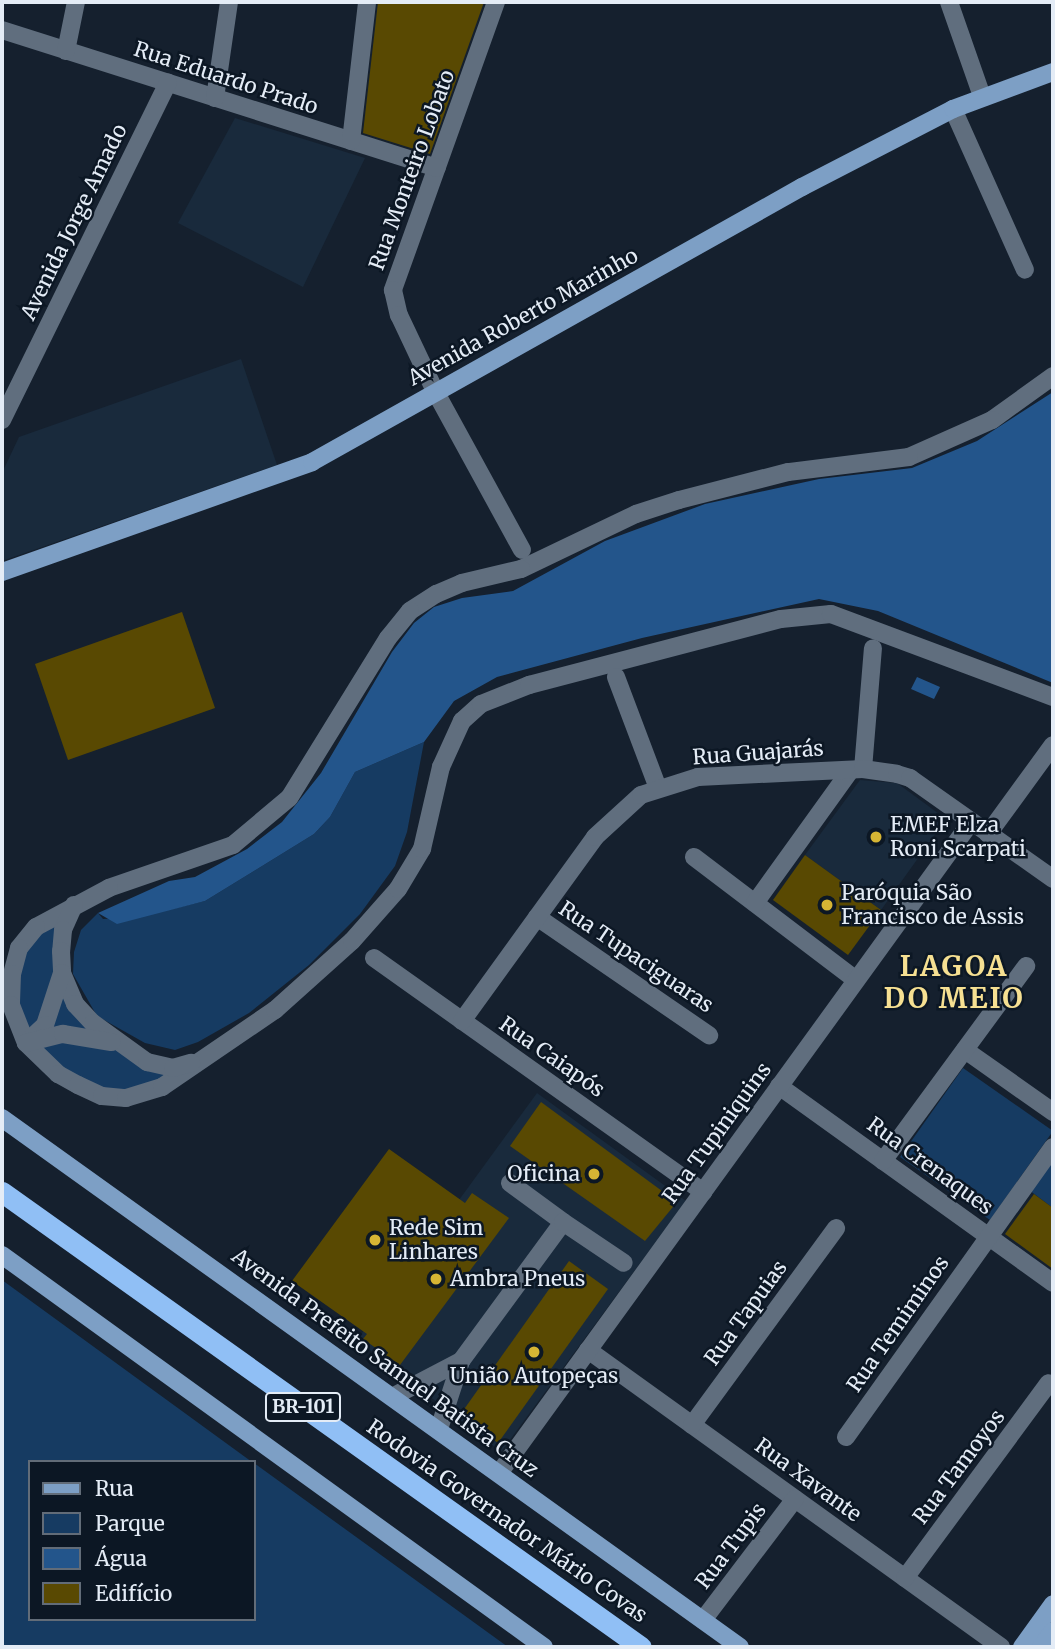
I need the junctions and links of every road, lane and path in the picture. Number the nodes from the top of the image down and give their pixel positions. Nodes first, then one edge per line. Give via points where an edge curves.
1 (76, 2) edge
2 (229, 2) edge
3 (367, 2) edge
4 (496, 2) edge
5 (949, 2) edge
6 (2, 30) edge
7 (66, 51) junction
8 (1053, 72) edge
9 (168, 83) junction
10 (982, 96) junction
11 (215, 98) junction
12 (953, 109) junction
13 (351, 141) junction
14 (437, 168) junction
15 (1025, 270) dead end
16 (1053, 376) edge
17 (435, 391) junction
18 (2, 420) edge
19 (522, 550) dead end
20 (2, 572) edge
21 (873, 648) dead end
22 (617, 677) dead end
23 (1053, 697) edge
24 (1053, 745) edge
25 (857, 770) junction
26 (658, 788) junction
27 (971, 822) junction
28 (988, 834) junction
29 (694, 857) dead end
30 (1052, 878) edge
31 (754, 903) junction
32 (74, 905) junction
33 (537, 917) junction
34 (374, 958) dead end
35 (1026, 966) dead end
36 (62, 973) junction
37 (856, 980) junction
38 (462, 1021) junction
39 (709, 1035) dead end
40 (26, 1043) junction
41 (122, 1047) junction
42 (965, 1050) junction
43 (202, 1061) junction
44 (779, 1086) junction
45 (1053, 1112) edge
46 (2, 1118) edge
47 (1053, 1146) edge
48 (884, 1161) junction
49 (2, 1180) edge
50 (510, 1183) dead end
51 (2, 1192) edge
52 (703, 1192) junction
53 (27, 1210) junction
54 (563, 1222) junction
55 (836, 1228) dead end
56 (988, 1236) junction
57 (2, 1255) edge
58 (624, 1263) dead end
59 (1053, 1283) edge
60 (588, 1350) junction
61 (461, 1361) junction
62 (1049, 1383) dead end
63 (394, 1396) junction
64 (692, 1425) junction
65 (439, 1429) junction
66 (846, 1437) dead end
67 (500, 1472) junction
68 (795, 1499) junction
69 (905, 1578) junction
70 (579, 1602) junction
71 (1053, 1604) edge
72 (704, 1620) junction
73 (1053, 1631) edge
74 (1031, 1646) edge
75 (544, 1647) edge
76 (617, 1647) edge
77 (641, 1647) edge
78 (740, 1647) edge
79 (1001, 1647) edge

1 - 7 street
2 - 11 street
3 - 13 street
4 - 14 street, Rua Monteiro Lobato
5 - 10 street
6 - 7 street, Rua Eduardo Prado
7 - 9 street, Rua Eduardo Prado
8 - 10 main road, Avenida Roberto Marinho
9 - 11 street, Rua Eduardo Prado
9 - 18 street, Avenida Jorge Amado
10 - 12 main road, Avenida Roberto Marinho
11 - 13 street, Rua Eduardo Prado
12 - 15 street
12 - 17 main road, Avenida Roberto Marinho
13 - 14 street, Rua Eduardo Prado
14 - 17 street, Rua Monteiro Lobato via 393,290 399,315
16 - 32 street via 992,420 909,457 788,472 679,499 636,514 521,569 436,594 410,611 388,638 312,767 262,824 233,845 109,888
17 - 19 street, Rua Monteiro Lobato
17 - 20 main road, Avenida Roberto Marinho via 312,462
21 - 25 street
22 - 26 street
23 - 43 street via 866,624 808,613 507,692 481,704 462,721 449,744 422,849 398,889 318,974
24 - 28 street
25 - 26 street, Rua Guajarás via 698,777
25 - 27 street, Rua Guajarás via 910,778
25 - 31 street
26 - 33 street, Rua Guajarás via 641,795 595,837
27 - 28 street, Rua Guajarás
27 - 37 street, Rua Tupiniquins
28 - 30 street, Rua Guajarás
29 - 31 street
31 - 37 street
32 - 36 street via 63,930
32 - 40 street via 36,928 19,948 11,1004
33 - 38 street, Rua Guajarás
33 - 39 street, Rua Tupaciguaras
34 - 38 street, Rua Caiapós
35 - 42 street
36 - 40 street via 45,1026
36 - 41 street via 75,1003
37 - 44 street, Rua Tupiniquins
38 - 52 street, Rua Caiapós
40 - 41 street via 63,1034 100,1037
40 - 43 street via 58,1074 102,1096 126,1098 143,1093
41 - 43 street via 147,1062 173,1068
42 - 45 street
42 - 48 street
44 - 48 street, Rua Crenaques
44 - 52 street, Rua Tupiniquins
46 - 63 main road, Avenida Prefeito Samuel Batista Cruz
47 - 56 street, Rua Temiminos
48 - 56 street, Rua Crenaques
49 - 53 highway
50 - 54 street
51 - 53 highway, Rodovia Governador Mário Covas / BR-101
52 - 60 street, Rua Tupiniquins
53 - 70 highway, Rodovia Governador Mário Covas / BR-101
54 - 58 street
54 - 61 street
55 - 64 street, Rua Tapuias
56 - 59 street, Rua Crenaques
56 - 66 street, Rua Temiminos
57 - 75 main road
60 - 64 street, Rua Xavante
60 - 67 street, Rua Tupiniquins
61 - 63 street
61 - 65 street
62 - 69 street, Rua Tamoyos
63 - 65 main road, Avenida Prefeito Samuel Batista Cruz
64 - 68 street, Rua Xavante
65 - 67 main road, Avenida Prefeito Samuel Batista Cruz
67 - 72 main road, Avenida Prefeito Samuel Batista Cruz
68 - 69 street, Rua Xavante
68 - 72 street, Rua Tupis
69 - 79 street, Rua Xavante
70 - 76 highway
70 - 77 highway, Rodovia Governador Mário Covas / BR-101
71 - 74 main road
72 - 78 main road, Avenida Prefeito Samuel Batista Cruz
73 - 74 main road

